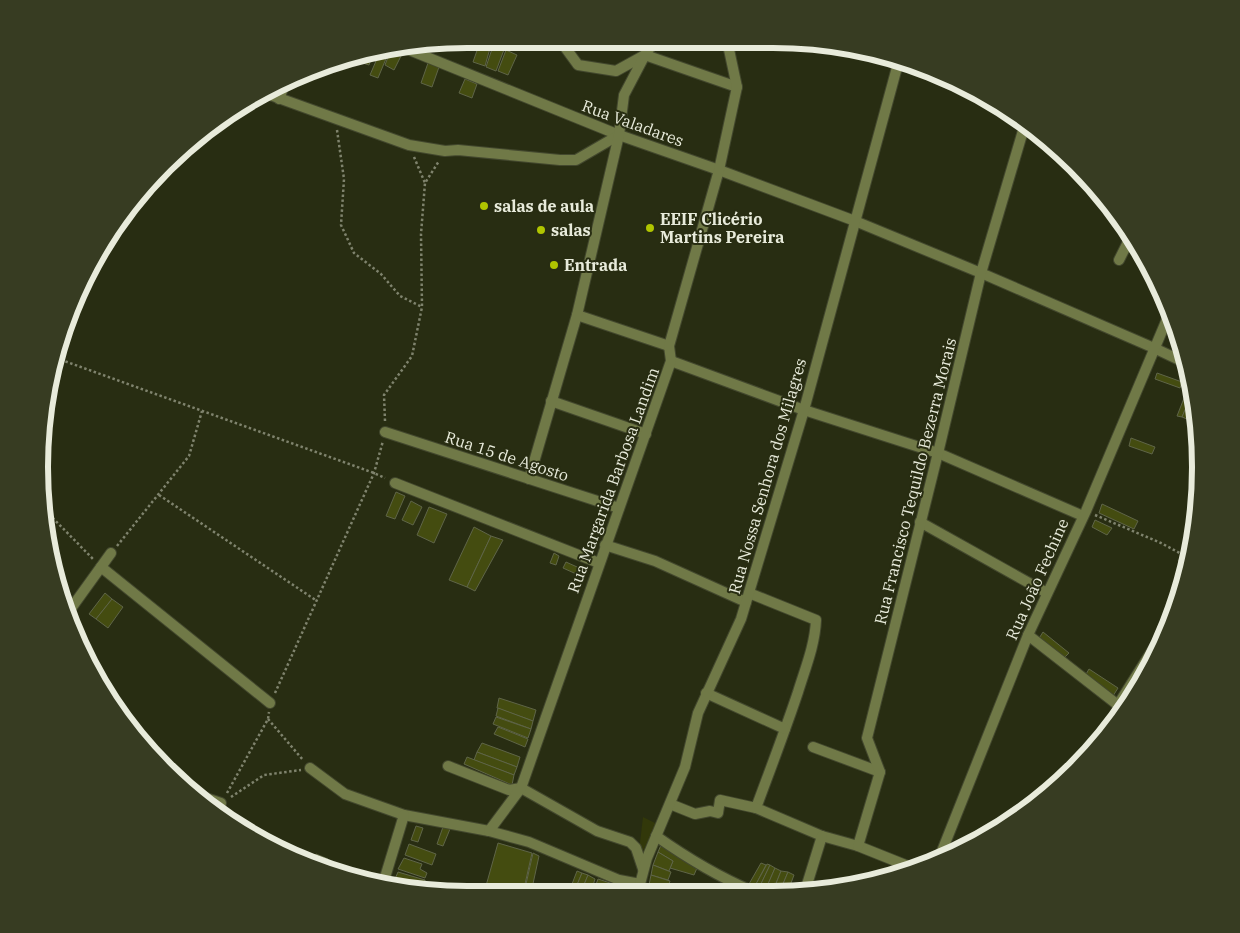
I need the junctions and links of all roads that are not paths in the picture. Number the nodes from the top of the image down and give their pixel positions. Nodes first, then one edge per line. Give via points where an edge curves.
1 (566, 48) edge
2 (650, 48) edge
3 (729, 48) edge
4 (412, 51) edge
5 (645, 55) junction
6 (897, 67) edge
7 (737, 87) junction
8 (282, 90) edge
9 (272, 96) edge
10 (279, 99) junction
11 (1023, 130) edge
12 (619, 135) junction
13 (719, 170) junction
14 (855, 221) junction
15 (1127, 243) edge
16 (1119, 260) dead end
17 (981, 273) junction
18 (577, 315) junction
19 (1166, 321) edge
20 (669, 346) junction
21 (1154, 348) junction
22 (1178, 359) edge
23 (671, 362) junction
24 (551, 401) junction
25 (804, 410) junction
26 (385, 432) road end
27 (646, 434) junction
28 (938, 453) junction
29 (529, 479) junction
30 (395, 483) road end
31 (619, 508) junction
32 (1084, 514) junction
33 (920, 522) junction
34 (605, 545) junction
35 (111, 553) road end
36 (599, 563) junction
37 (101, 567) junction
38 (1046, 593) junction
39 (747, 598) junction
40 (72, 607) edge
41 (1028, 635) junction
42 (706, 693) junction
43 (270, 703) road end
44 (1118, 705) edge
45 (786, 728) junction
46 (813, 747) dead end
47 (448, 766) dead end
48 (310, 768) road end
49 (880, 772) junction
50 (521, 788) junction
51 (670, 804) junction
52 (756, 808) junction
53 (404, 815) junction
54 (489, 831) junction
55 (656, 836) junction
56 (822, 836) junction
57 (858, 846) junction
58 (942, 850) edge
59 (904, 864) edge
60 (644, 870) junction
61 (385, 877) edge
62 (807, 884) edge
63 (635, 886) edge
64 (640, 886) edge
65 (741, 886) edge

1 - 5 street via 578,65 616,71
2 - 5 street
3 - 7 street, Rua Margarida Barbosa Landim
4 - 12 street, Rua Valadares
5 - 7 street
5 - 12 street via 624,95
6 - 14 street, Rua Nossa Senhora dos Milagres
7 - 13 street, Rua Margarida Barbosa Landim
8 - 10 street
9 - 10 street
10 - 12 street via 409,145 445,151 576,160
11 - 17 street, Rua Francisco Tequildo Bezerra Morais
12 - 13 street, Rua Valadares
12 - 18 street
13 - 14 street, Rua Valadares
13 - 20 street, Rua Margarida Barbosa Landim
14 - 17 street, Rua Valadares
14 - 25 street, Rua Nossa Senhora dos Milagres
15 - 16 street
17 - 21 street, Rua Valadares
17 - 28 street, Rua Francisco Tequildo Bezerra Morais
18 - 20 street
18 - 24 street
19 - 21 street, Rua João Fechine
20 - 23 street, Rua Margarida Barbosa Landim
21 - 22 street, Rua Valadares
21 - 32 street, Rua João Fechine
23 - 25 street
23 - 27 street, Rua Margarida Barbosa Landim
24 - 27 street
24 - 29 street
25 - 28 street
25 - 39 street, Rua Nossa Senhora dos Milagres
26 - 29 street, Rua 15 de Agosto
27 - 31 street, Rua Margarida Barbosa Landim
28 - 32 street
28 - 33 street, Rua Francisco Tequildo Bezerra Morais
29 - 31 street, Rua 15 de Agosto
30 - 36 street
31 - 34 street, Rua Margarida Barbosa Landim
32 - 38 street, Rua João Fechine
33 - 38 street
33 - 49 street, Rua Francisco Tequildo Bezerra Morais via 867,738
34 - 36 street, Rua Margarida Barbosa Landim
34 - 39 street
35 - 37 street
36 - 50 street, Rua Margarida Barbosa Landim
37 - 40 street
37 - 43 street
38 - 41 street, Rua João Fechine
39 - 42 street, Rua Nossa Senhora dos Milagres via 741,619
39 - 45 street via 816,620 808,662
41 - 44 street
41 - 58 street, Rua João Fechine
42 - 45 street
42 - 51 street, Rua Nossa Senhora dos Milagres
45 - 52 street
46 - 49 street
47 - 50 street via 509,790
48 - 53 street via 345,794
49 - 57 street
50 - 54 street, Rua Margarida Barbosa Landim
50 - 60 street via 596,831 630,842 636,848
51 - 52 street via 695,814 718,813 720,800
51 - 55 street, Rua Nossa Senhora dos Milagres
52 - 56 street
53 - 54 street
53 - 61 street
54 - 63 street via 529,842
55 - 60 street, Rua Nossa Senhora dos Milagres
55 - 65 street via 691,860
56 - 57 street
56 - 62 street
57 - 59 street
60 - 64 street, Rua Nossa Senhora dos Milagres

